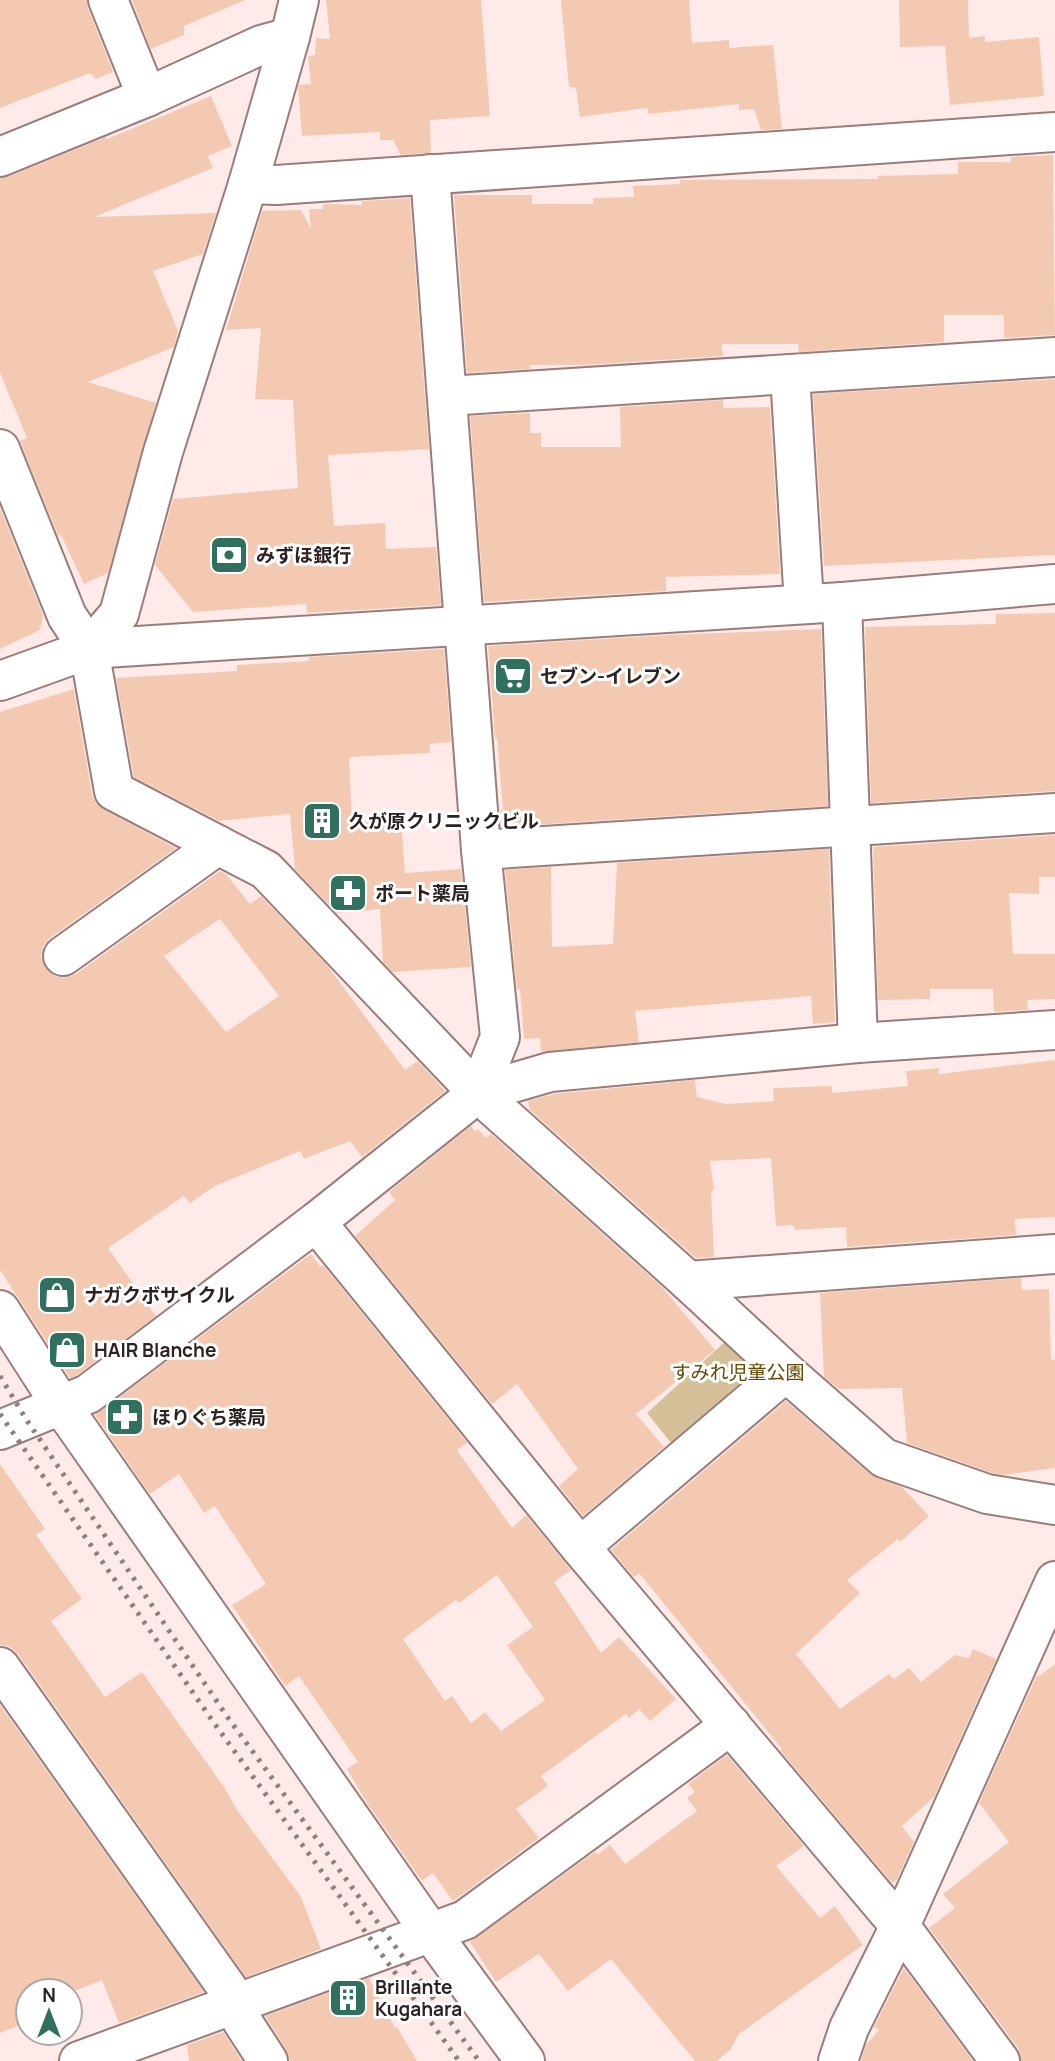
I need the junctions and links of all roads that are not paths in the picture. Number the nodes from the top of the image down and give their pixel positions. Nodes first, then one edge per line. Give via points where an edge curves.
1 (108, 0) edge
2 (299, 0) edge
3 (290, 37) junction
4 (147, 97) junction
5 (1055, 132) edge
6 (0, 157) edge
7 (429, 174) junction
8 (248, 184) junction
9 (1055, 357) edge
10 (790, 374) junction
11 (447, 396) junction
12 (0, 449) edge
13 (1055, 584) edge
14 (842, 602) junction
15 (804, 604) junction
16 (464, 625) junction
17 (89, 649) junction
18 (0, 681) edge
19 (1055, 813) edge
20 (850, 826) junction
21 (218, 845) junction
22 (481, 850) junction
23 (63, 956) dead end
24 (1055, 1030) edge
25 (858, 1043) junction
26 (478, 1093) junction
27 (316, 1222) junction
28 (1055, 1255) edge
29 (688, 1281) junction
30 (0, 1310) edge
31 (786, 1373) junction
32 (61, 1405) junction
33 (0, 1430) edge
34 (1055, 1505) edge
35 (580, 1547) junction
36 (1055, 1581) edge
37 (0, 1667) edge
38 (731, 1725) junction
39 (900, 1926) junction
40 (430, 1933) junction
41 (238, 2003) junction
42 (165, 2046) edge
43 (79, 2061) edge
44 (268, 2061) edge
45 (525, 2061) edge
46 (838, 2061) edge
47 (1000, 2061) edge

1 - 4 street
2 - 3 street
3 - 4 street via 261,45
3 - 8 street
4 - 6 street
5 - 7 street
7 - 8 street
7 - 11 street
8 - 17 street via 163,452 119,614
9 - 10 street
10 - 11 street
10 - 15 street
11 - 16 street
12 - 17 street via 67,616
13 - 14 street
14 - 15 street
14 - 20 street
15 - 16 street
16 - 17 street
16 - 22 street
17 - 18 street
17 - 21 street via 114,791
19 - 20 street
20 - 22 street
20 - 25 street
21 - 23 street
21 - 26 street via 266,870
22 - 26 street via 500,1037
24 - 25 street
25 - 26 street via 550,1072
26 - 27 street
26 - 29 street
27 - 32 street via 88,1394
27 - 35 street
28 - 29 street
29 - 31 street
30 - 32 street
31 - 34 street via 884,1458 988,1494
31 - 35 street
32 - 33 street
32 - 40 street
35 - 38 street
36 - 39 street
37 - 41 street
38 - 39 street
38 - 40 street via 465,1920
39 - 46 street via 849,2028
39 - 47 street
40 - 41 street
40 - 45 street
41 - 42 street
41 - 44 street via 242,2021
42 - 43 street

